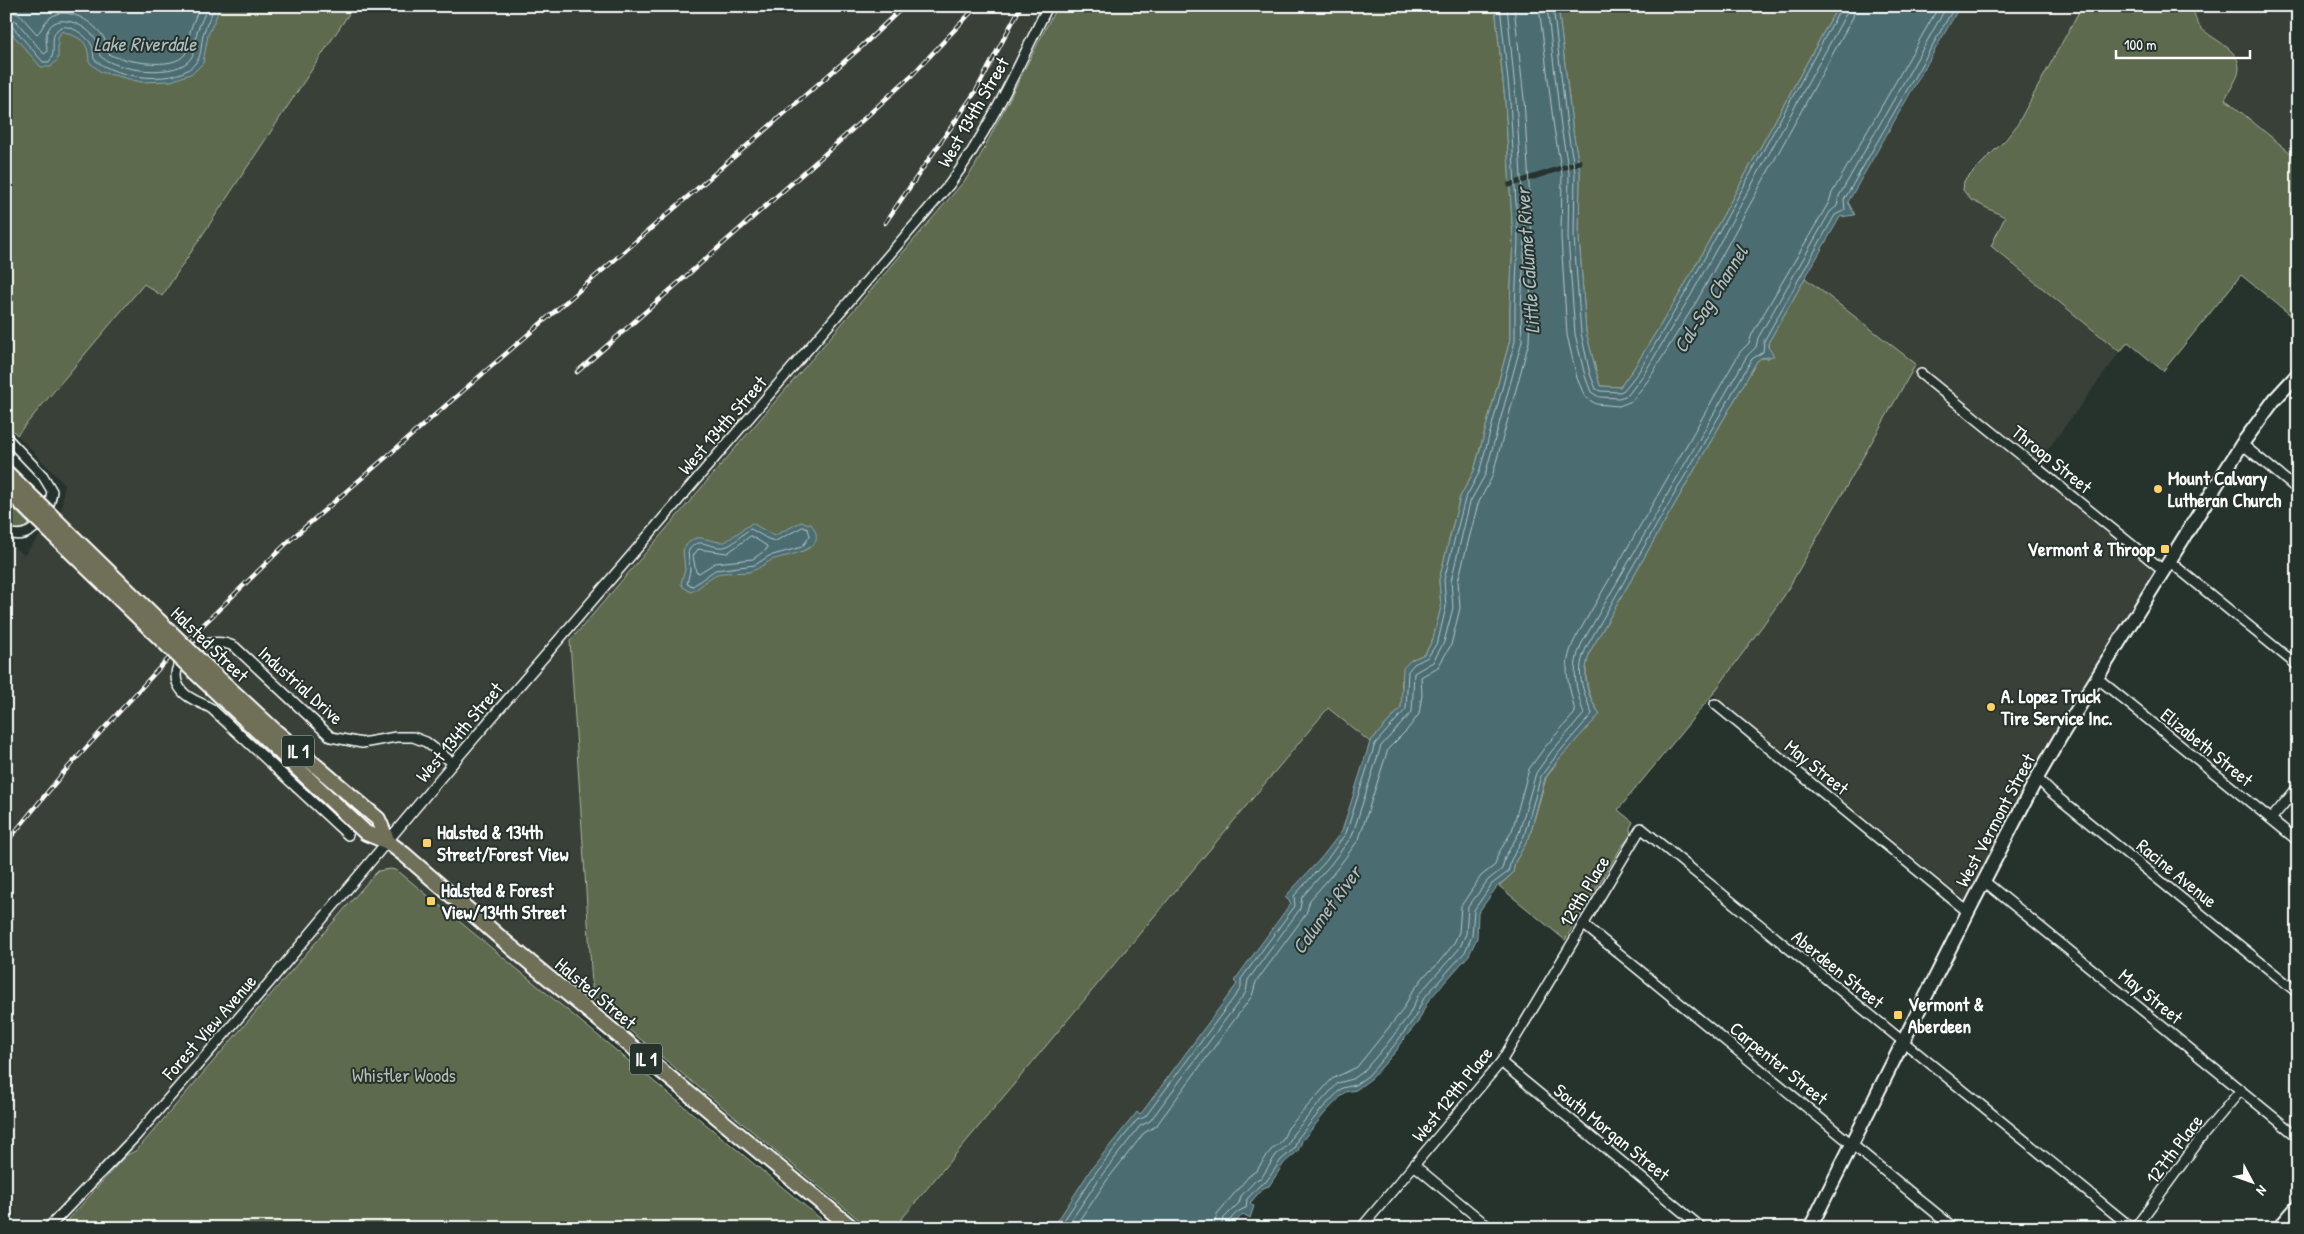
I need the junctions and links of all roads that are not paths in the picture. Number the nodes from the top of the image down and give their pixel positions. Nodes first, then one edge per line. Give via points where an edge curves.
1 (1048, 6) edge
2 (1921, 374) dead end
3 (2298, 374) edge
4 (6, 437) edge
5 (2242, 444) junction
6 (6, 472) edge
7 (6, 488) edge
8 (2298, 490) edge
9 (36, 509) junction
10 (6, 532) edge
11 (2166, 566) junction
12 (2298, 666) edge
13 (2096, 677) junction
14 (1716, 704) dead end
15 (453, 763) junction
16 (2037, 778) junction
17 (2298, 787) edge
18 (2271, 819) junction
19 (1642, 828) joint
20 (348, 835) dead end
21 (2298, 841) edge
22 (388, 842) junction
23 (1984, 881) junction
24 (1968, 912) junction
25 (1583, 924) junction
26 (1555, 971) joint
27 (2298, 992) edge
28 (1903, 1043) junction
29 (1501, 1062) junction
30 (2241, 1090) junction
31 (2298, 1137) edge
32 (1851, 1144) junction
33 (1414, 1166) junction
34 (2298, 1206) edge
35 (48, 1228) edge
36 (852, 1228) edge
37 (1361, 1228) edge
38 (1490, 1228) edge
39 (1702, 1228) edge
40 (1810, 1228) edge
41 (1954, 1228) edge
42 (2133, 1228) edge
43 (2279, 1228) edge

1 - 15 street, West 134th Street via 1008,85 949,185
2 - 11 street, Throop Street
3 - 5 street, West Vermont Street
4 - 10 street via 43,476 52,491 48,510 30,533 20,536
5 - 8 street
5 - 11 street, West Vermont Street
6 - 9 main road, Halsted Street / IL 1
7 - 9 main road, Halsted Street / IL 1
9 - 22 main road, Halsted Street / IL 1, bridge via 366,833
11 - 12 street, Throop Street
11 - 13 street, West Vermont Street
13 - 16 street, West Vermont Street
13 - 18 street, Elizabeth Street
14 - 24 street, May Street
15 - 20 street, Industrial Drive via 426,742 413,737 362,743 331,737 243,654 226,642 205,643 192,650 177,669 178,684 187,696 212,709
15 - 22 street, West 134th Street
16 - 23 street, West Vermont Street
16 - 27 street, Racine Avenue
17 - 18 street
18 - 21 street, Elizabeth Street
19 - 25 street, 129th Place
19 - 28 street, Aberdeen Street
22 - 35 street, Forest View Avenue via 147,1124
22 - 36 main road, Halsted Street / IL 1 via 511,948
23 - 24 street, West Vermont Street
23 - 30 street, May Street
24 - 28 street, West Vermont Street
25 - 26 street, 129th Place
25 - 32 street, Carpenter Street
26 - 29 street, West 129th Place
28 - 32 street, West Vermont Street
28 - 42 street, Aberdeen Street
29 - 33 street, West 129th Place
29 - 39 street, South Morgan Street
30 - 31 street, May Street
30 - 42 street, 127th Place
32 - 40 street, West Vermont Street
32 - 41 street, Carpenter Street
33 - 37 street, West 129th Place
33 - 38 street
34 - 43 street

